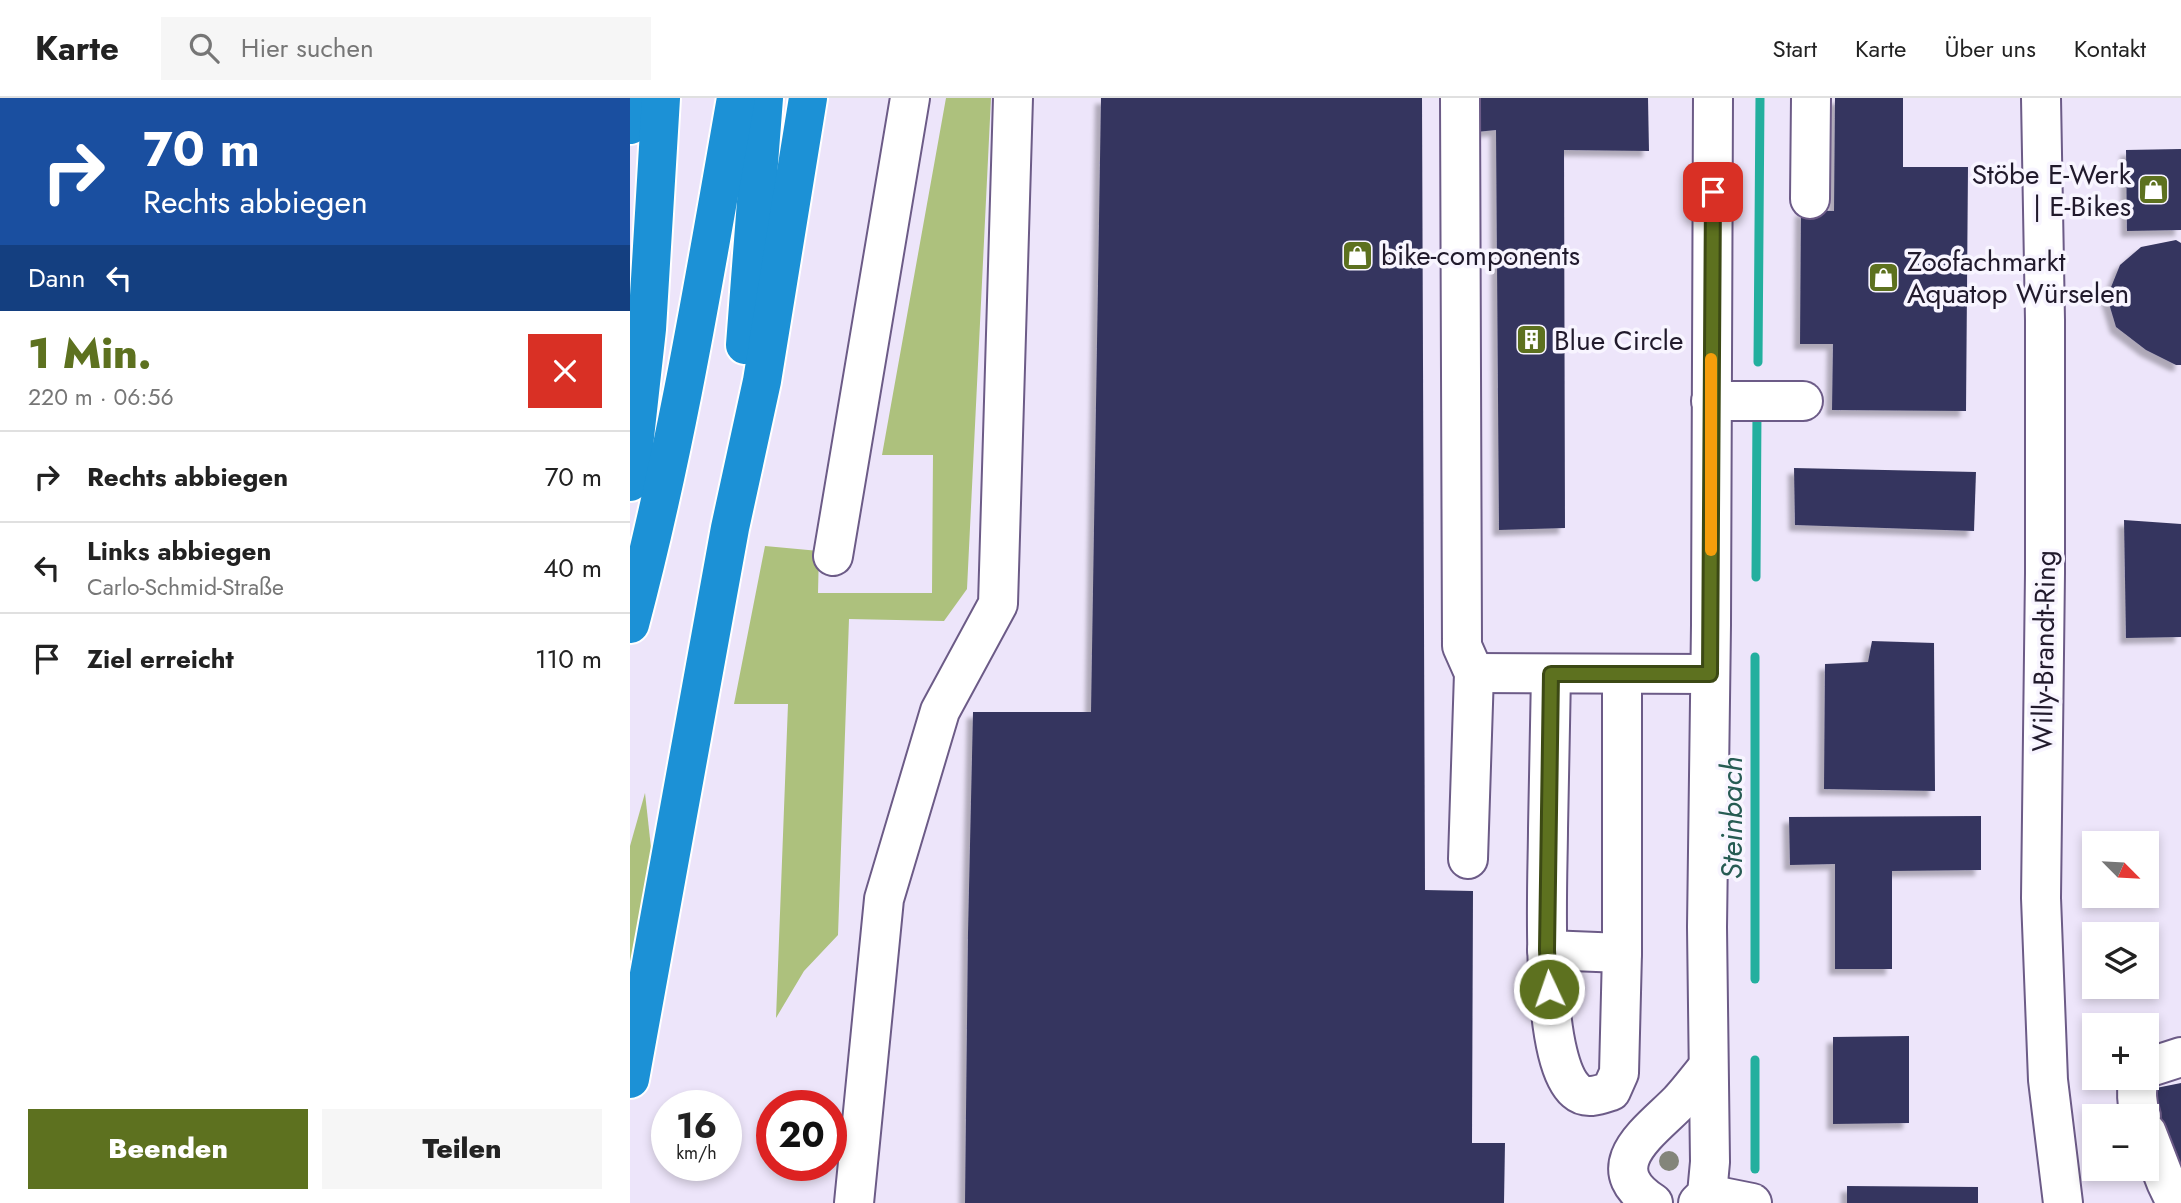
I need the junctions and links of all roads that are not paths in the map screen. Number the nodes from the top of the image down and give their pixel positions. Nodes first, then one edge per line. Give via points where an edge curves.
1 (634, 98) edge
2 (661, 98) edge
3 (736, 98) edge
4 (764, 98) edge
5 (808, 98) edge
6 (910, 98) edge
7 (1013, 98) edge
8 (1461, 98) edge
9 (1713, 98) edge
10 (1811, 98) edge
11 (2041, 98) edge
12 (630, 125) edge
13 (1810, 199) dead end
14 (1711, 401) junction
15 (1804, 401) dead end
16 (630, 481) edge
17 (730, 528) junction
18 (833, 556) dead end
19 (630, 624) edge
20 (1474, 673) junction
21 (1551, 674) junction
22 (1710, 674) junction
23 (1622, 675) junction
24 (1468, 859) dead end
25 (1547, 950) junction
26 (1622, 953) junction
27 (2181, 1057) edge
28 (2159, 1064) edge
29 (1708, 1067) junction
30 (630, 1079) edge
31 (2159, 1164) edge
32 (1702, 1198) edge
33 (1642, 1200) edge
34 (854, 1203) edge
35 (1752, 1203) edge
36 (2063, 1203) edge
37 (2176, 1203) edge

1 - 12 highway
2 - 16 highway via 647,329
3 - 19 highway via 668,463
4 - 17 highway
5 - 17 highway via 762,381
6 - 18 street
7 - 34 street via 998,604 940,711 884,899
8 - 20 street via 1462,646
9 - 14 street
10 - 13 street
11 - 36 street, Willy-Brandt-Ring via 2045,573 2041,898 2049,1080
14 - 15 street
14 - 22 street
17 - 30 highway
20 - 21 street
20 - 24 street
21 - 23 street
21 - 25 street
22 - 23 street
22 - 29 street
23 - 26 street
25 - 26 street
25 - 26 street via 1550,1009 1562,1071 1576,1092 1593,1097 1611,1091 1619,1073
27 - 28 street
29 - 32 street via 1710,1162
29 - 33 street via 1635,1148 1629,1175
31 - 37 street
32 - 35 street

